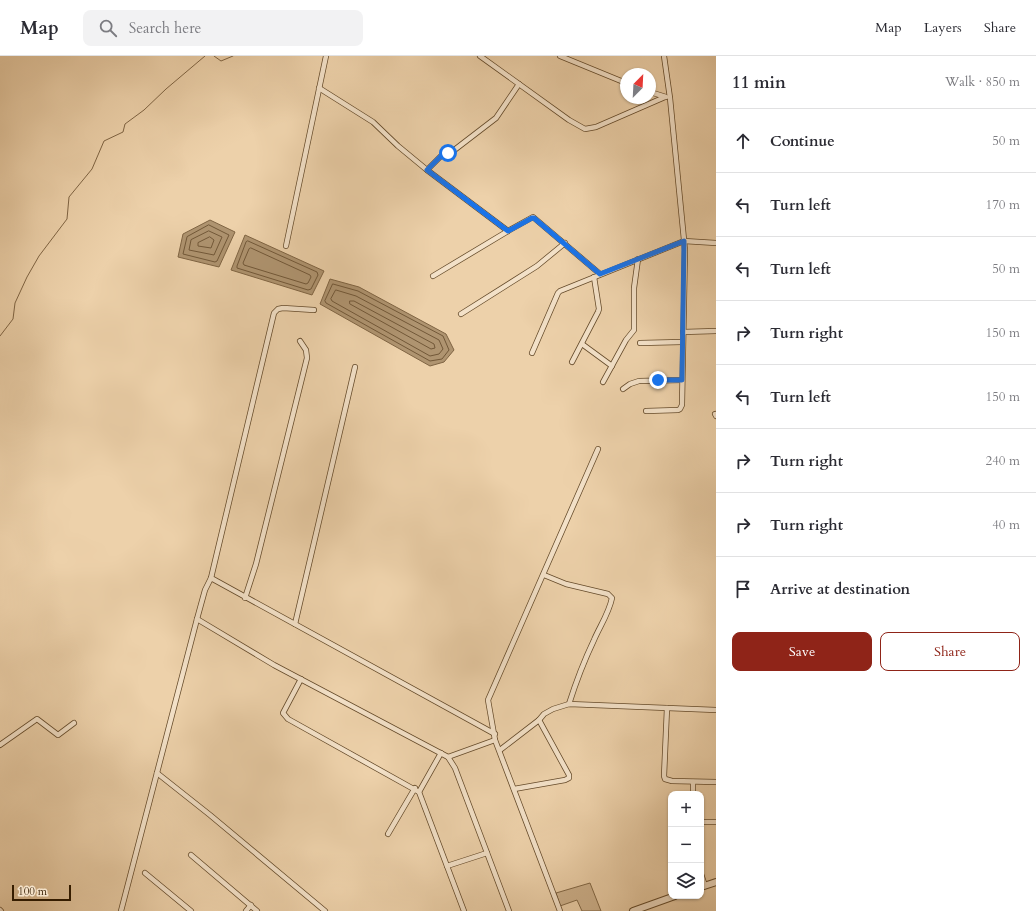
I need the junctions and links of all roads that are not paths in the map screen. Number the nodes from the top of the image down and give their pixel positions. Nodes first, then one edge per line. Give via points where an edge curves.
1 (326, 56) edge
2 (480, 56) edge
3 (560, 56) edge
4 (664, 56) edge
5 (620, 81) edge
6 (519, 84) junction
7 (319, 88) junction
8 (656, 94) edge
9 (667, 97) junction
10 (427, 170) junction
11 (508, 231) junction
12 (684, 241) junction
13 (716, 242) edge
14 (565, 243) junction
15 (286, 246) dead end
16 (638, 259) junction
17 (600, 274) junction
18 (433, 276) dead end
19 (594, 277) junction
20 (314, 310) dead end
21 (461, 314) dead end
22 (716, 331) edge
23 (683, 332) junction
24 (300, 341) dead end
25 (682, 342) junction
26 (640, 343) dead end
27 (582, 344) junction
28 (532, 353) dead end
29 (572, 362) dead end
30 (612, 366) junction
31 (355, 367) dead end
32 (682, 380) junction
33 (603, 382) dead end
34 (623, 389) dead end
35 (646, 411) dead end
36 (598, 449) dead end
37 (544, 575) junction
38 (211, 578) junction
39 (245, 598) junction
40 (197, 619) junction
41 (295, 624) junction
42 (301, 679) junction
43 (569, 704) junction
44 (668, 708) junction
45 (716, 710) edge
46 (539, 720) junction
47 (74, 723) dead end
48 (495, 734) junction
49 (495, 740) junction
50 (0, 745) edge
51 (500, 750) junction
52 (441, 753) junction
53 (448, 757) junction
54 (157, 773) junction
55 (693, 782) junction
56 (716, 782) edge
57 (514, 789) junction
58 (417, 790) junction
59 (693, 791) edge
60 (704, 822) edge
61 (716, 822) edge
62 (388, 834) dead end
63 (487, 853) junction
64 (191, 855) dead end
65 (447, 866) junction
66 (145, 873) dead end
67 (716, 882) edge
68 (704, 887) edge
69 (668, 898) edge
70 (251, 905) junction
71 (123, 910) edge
72 (191, 911) edge
73 (246, 911) edge
74 (258, 911) edge
75 (325, 911) edge
76 (464, 911) edge
77 (509, 911) edge
78 (560, 911) edge
79 (633, 911) edge

1 - 7 street
2 - 6 street
3 - 5 street
4 - 9 street
6 - 9 street via 585,129 596,127
6 - 10 street via 496,118 453,151 441,156
7 - 10 street via 373,122
7 - 15 street
8 - 9 street
9 - 12 street
10 - 11 street
11 - 14 street via 533,217
11 - 18 street
12 - 13 street
12 - 16 street
12 - 23 street
14 - 17 street
14 - 21 street via 536,266
16 - 17 street
16 - 30 street via 634,288 634,330
17 - 19 street
19 - 27 street via 599,309
19 - 28 street via 558,293
20 - 38 street via 283,308 274,313
22 - 23 street
23 - 25 street
24 - 39 street via 306,350 307,358 256,564
25 - 26 street
25 - 32 street
27 - 29 street
27 - 30 street
30 - 33 street
31 - 41 street
32 - 34 street via 639,381
32 - 35 street via 680,409
36 - 37 street
37 - 43 street via 566,584 608,594 612,598
37 - 48 street via 488,700
38 - 39 street
38 - 40 street
39 - 41 street
40 - 42 street
40 - 54 street
41 - 48 street
42 - 52 street
42 - 58 street via 283,713 288,719
43 - 44 street
43 - 46 street via 553,709
44 - 45 street
44 - 55 street via 664,776 672,781
46 - 51 street
46 - 57 street via 569,778
47 - 50 street via 58,735 37,719
48 - 49 street
49 - 51 street
49 - 53 street
51 - 57 street
52 - 53 street
52 - 58 street
53 - 63 street via 455,768
54 - 71 street
54 - 75 street
55 - 56 street
55 - 59 street
57 - 78 street
58 - 62 street
58 - 65 street
60 - 61 street
63 - 65 street
63 - 77 street
64 - 70 street
65 - 76 street
66 - 72 street
67 - 68 street
69 - 79 street
70 - 73 street
70 - 74 street

